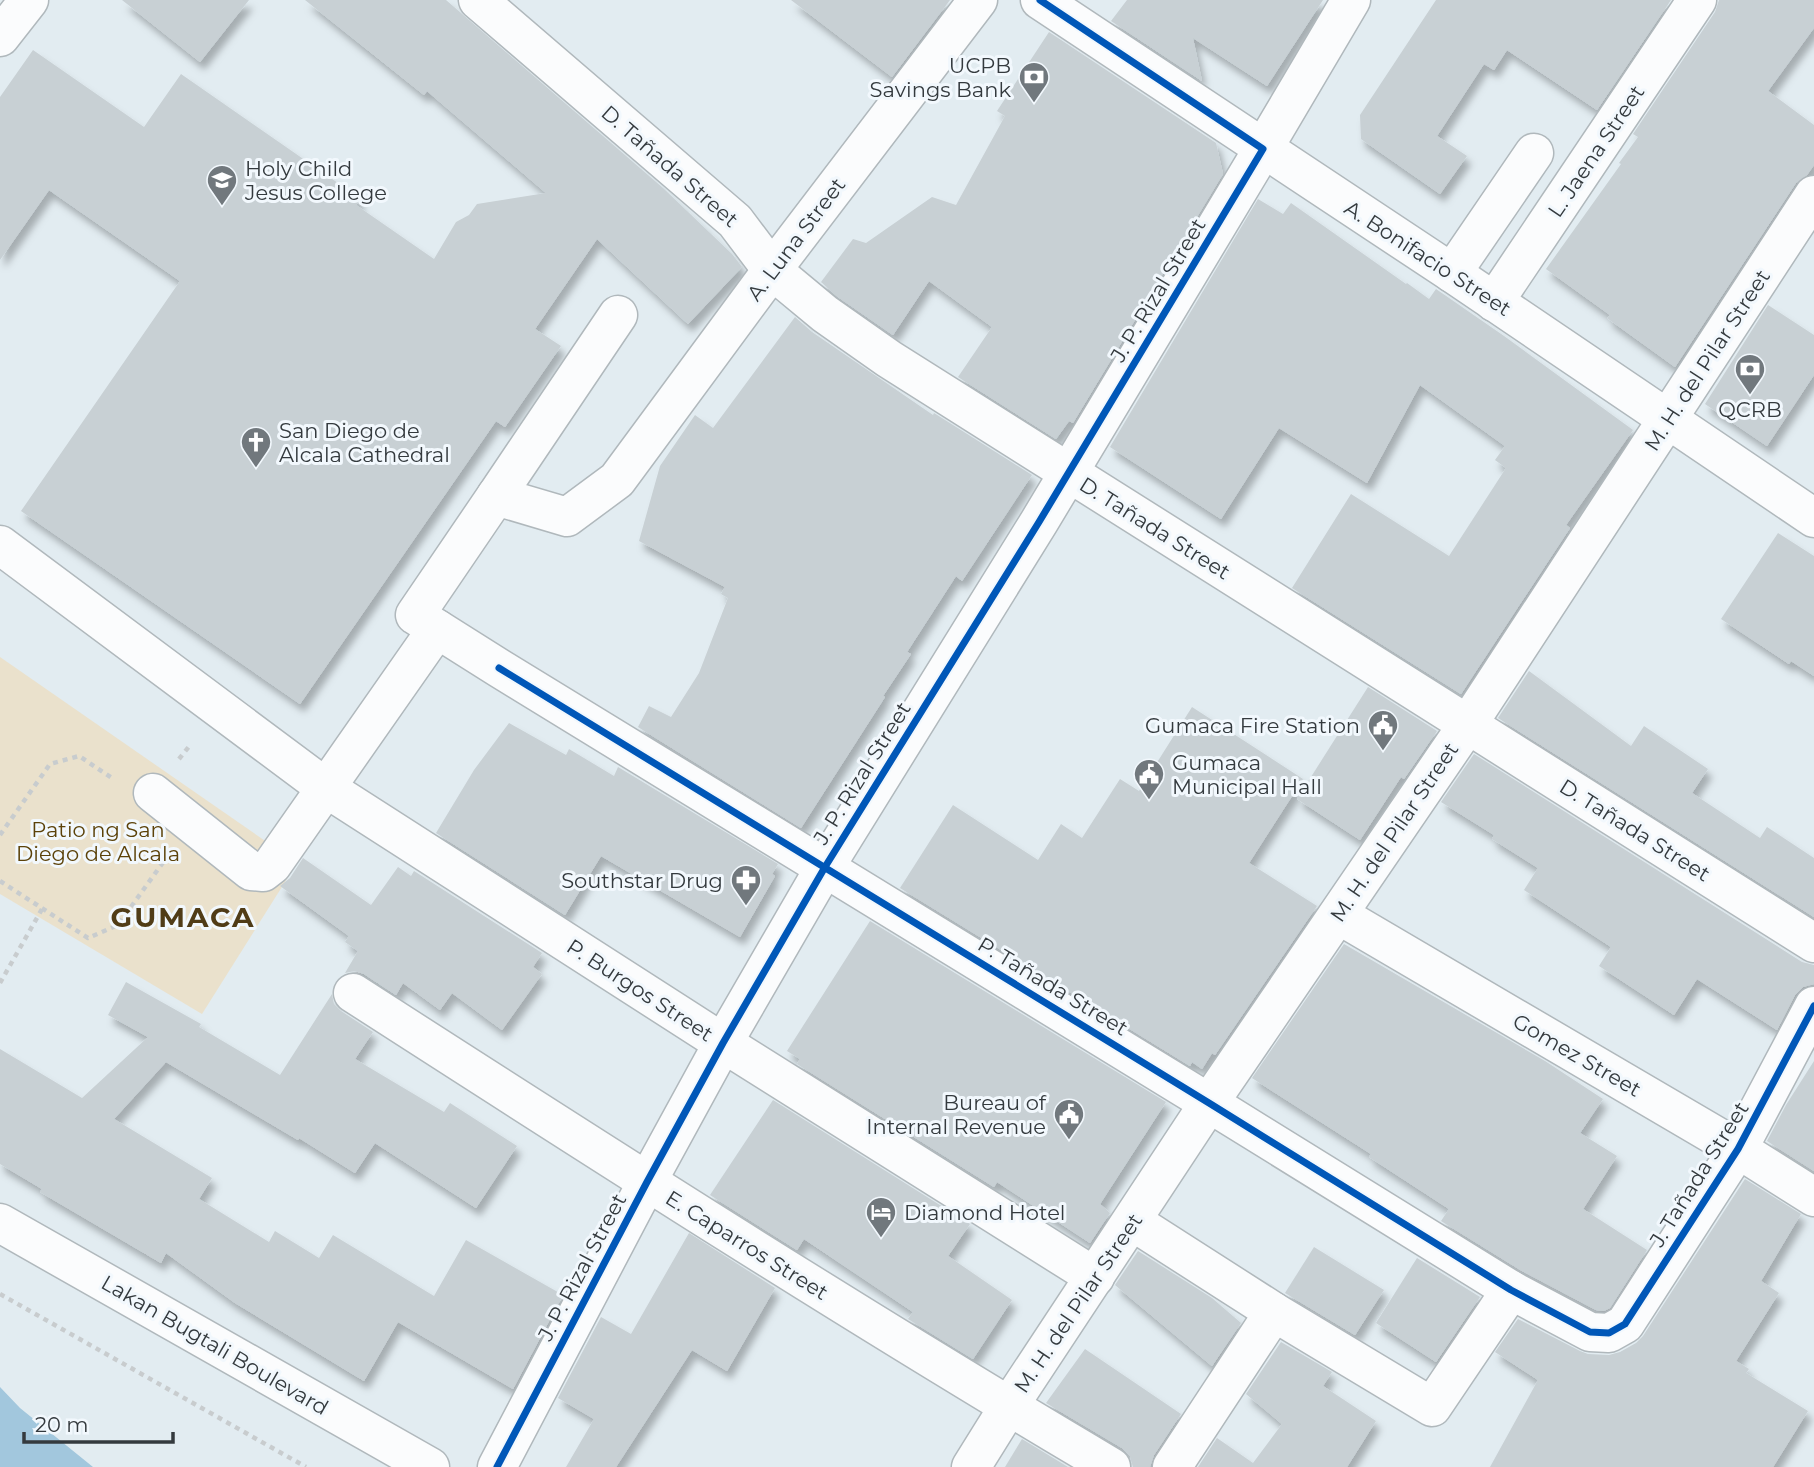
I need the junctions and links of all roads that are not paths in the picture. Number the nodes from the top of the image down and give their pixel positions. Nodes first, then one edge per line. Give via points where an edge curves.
1 (29, 0) edge
2 (978, 0) edge
3 (1040, 0) edge
4 (1351, 0) edge
5 (1697, 0) edge
6 (501, 8) edge
7 (0, 37) edge
8 (1263, 149) junction
9 (1534, 153) dead end
10 (1814, 195) edge
11 (772, 270) junction
12 (1452, 273) junction
13 (1494, 302) junction
14 (618, 316) dead end
15 (1669, 419) junction
16 (1068, 473) junction
17 (496, 496) junction
18 (1814, 518) edge
19 (0, 545) edge
20 (437, 629) junction
21 (1468, 724) junction
22 (326, 788) junction
23 (153, 793) dead end
24 (825, 867) junction
25 (1339, 915) junction
26 (1814, 943) edge
27 (353, 993) dead end
28 (1814, 1006) edge
29 (723, 1043) junction
30 (1209, 1103) junction
31 (1738, 1149) junction
32 (647, 1182) junction
33 (1814, 1197) edge
34 (1132, 1221) junction
35 (0, 1223) edge
36 (1095, 1277) junction
37 (1511, 1290) junction
38 (1274, 1312) junction
39 (1590, 1332) joint
40 (1009, 1406) junction
41 (430, 1467) edge
42 (497, 1467) edge
43 (971, 1467) edge
44 (1111, 1467) edge
45 (1172, 1467) edge

1 - 7 street
2 - 11 street, A. Luna Street
3 - 8 street, A. Bonifacio Street
4 - 8 street, J. P. Rizal Street
5 - 13 street, L. Jaena Street
6 - 11 street, D. Tañada Street via 736,221
8 - 12 street, A. Bonifacio Street
8 - 16 street, J. P. Rizal Street
9 - 12 street
10 - 15 street, M. H. del Pilar Street
11 - 16 street, D. Tañada Street via 889,359
11 - 17 street, A. Luna Street via 617,480 567,517
12 - 13 street, A. Bonifacio Street
13 - 15 street, A. Bonifacio Street
14 - 17 street
15 - 18 street, A. Bonifacio Street
15 - 21 street, M. H. del Pilar Street
16 - 21 street, D. Tañada Street
16 - 24 street, J. P. Rizal Street
17 - 20 street, P. Tañada Street via 415,615
19 - 22 street, P. Burgos Street
20 - 22 street
20 - 24 street, P. Tañada Street
21 - 25 street, M. H. del Pilar Street
21 - 26 street, D. Tañada Street
22 - 23 street via 263,872 251,871
22 - 29 street, P. Burgos Street
24 - 29 street, J. P. Rizal Street
24 - 30 street, P. Tañada Street
25 - 30 street, M. H. del Pilar Street
25 - 31 street, Gomez Street
27 - 32 street, E. Caparros Street
28 - 31 street, J. Tañada Street
29 - 32 street, J. P. Rizal Street
29 - 36 street, P. Burgos Street
30 - 34 street, M. H. del Pilar Street
30 - 37 street, P. Tañada Street
31 - 33 street, Gomez Street
31 - 39 street, J. Tañada Street via 1625,1324 1609,1333
32 - 40 street, E. Caparros Street
32 - 42 street, J. P. Rizal Street
34 - 36 street, M. H. del Pilar Street
34 - 38 street
35 - 41 street, Lakan Bugtali Boulevard
36 - 40 street, M. H. del Pilar Street
37 - 38 street via 1432,1407
37 - 39 street, P. Tañada Street
38 - 45 street
40 - 43 street, M. H. del Pilar Street
40 - 44 street, E. Caparros Street

